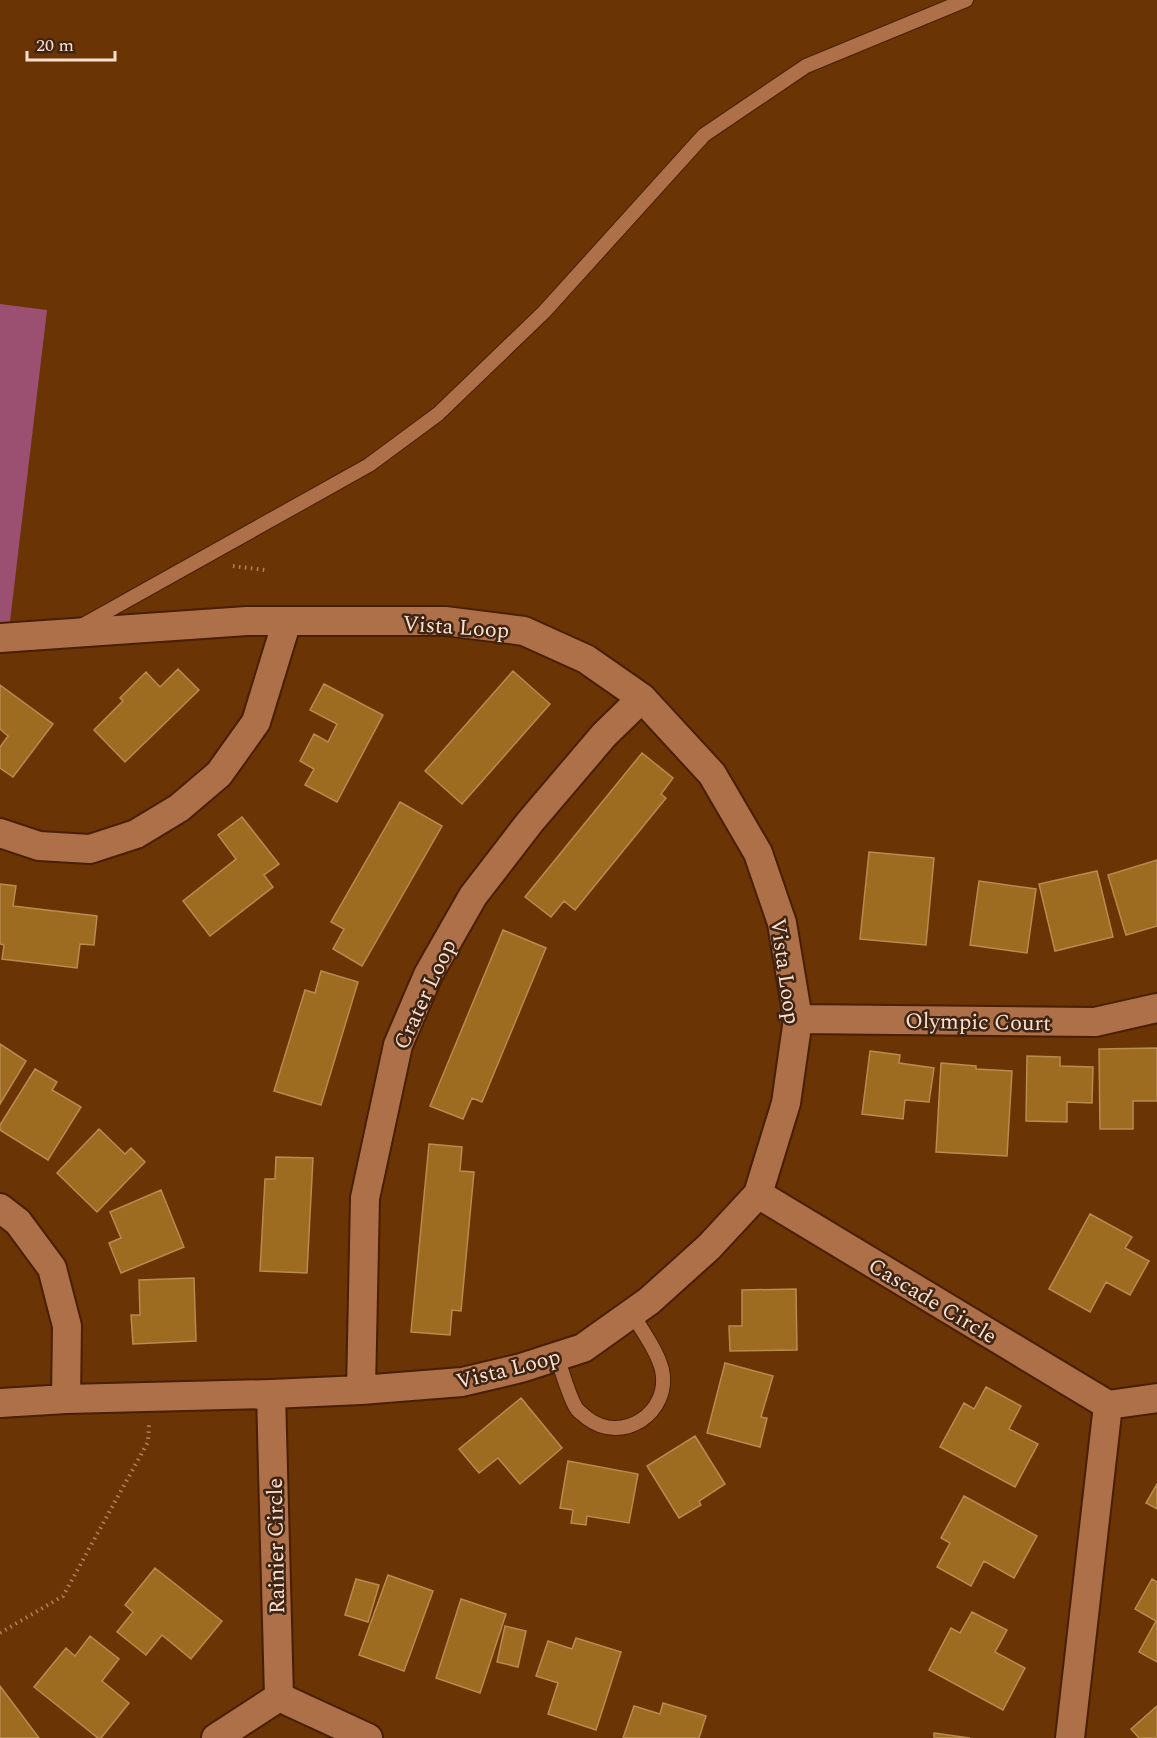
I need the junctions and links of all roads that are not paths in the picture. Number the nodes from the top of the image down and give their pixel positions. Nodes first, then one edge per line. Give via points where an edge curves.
1 (966, 0) edge
2 (287, 621) junction
3 (68, 634) junction
4 (0, 638) edge
5 (642, 698) junction
6 (0, 832) edge
7 (1157, 1008) edge
8 (798, 1019) junction
9 (758, 1194) junction
10 (0, 1208) edge
11 (632, 1313) junction
12 (556, 1357) junction
13 (361, 1390) junction
14 (271, 1394) junction
15 (1157, 1398) edge
16 (66, 1400) junction
17 (0, 1403) edge
18 (1108, 1405) junction
19 (279, 1697) junction
20 (216, 1738) edge
21 (368, 1738) edge
22 (1070, 1738) edge

1 - 3 lane via 806,66 705,135 544,312 438,414 369,465
2 - 3 street, Vista Loop
2 - 5 street, Vista Loop via 445,621 524,631 586,659
2 - 6 street via 256,722 219,774 179,808 136,834 90,849 39,846
3 - 4 street, Vista Loop
5 - 8 street, Vista Loop via 712,774 758,853 782,923
5 - 13 street, Crater Loop via 604,735 537,813 473,896 428,975 398,1045 365,1198
7 - 8 street, Olympic Court via 1095,1022
8 - 9 street, Vista Loop via 786,1103
9 - 11 street, Vista Loop via 709,1247
9 - 18 street, Cascade Circle
10 - 16 street via 18,1222 52,1268 67,1326
11 - 12 street, Vista Loop via 583,1348
11 - 12 lane via 657,1354 662,1372 655,1409 634,1424 618,1429 595,1423 577,1409
12 - 13 street, Vista Loop via 462,1382
13 - 14 street, Vista Loop
14 - 16 street, Vista Loop
14 - 19 street, Rainier Circle
15 - 18 street
16 - 17 street, Vista Loop
18 - 22 street
19 - 20 street
19 - 21 street

